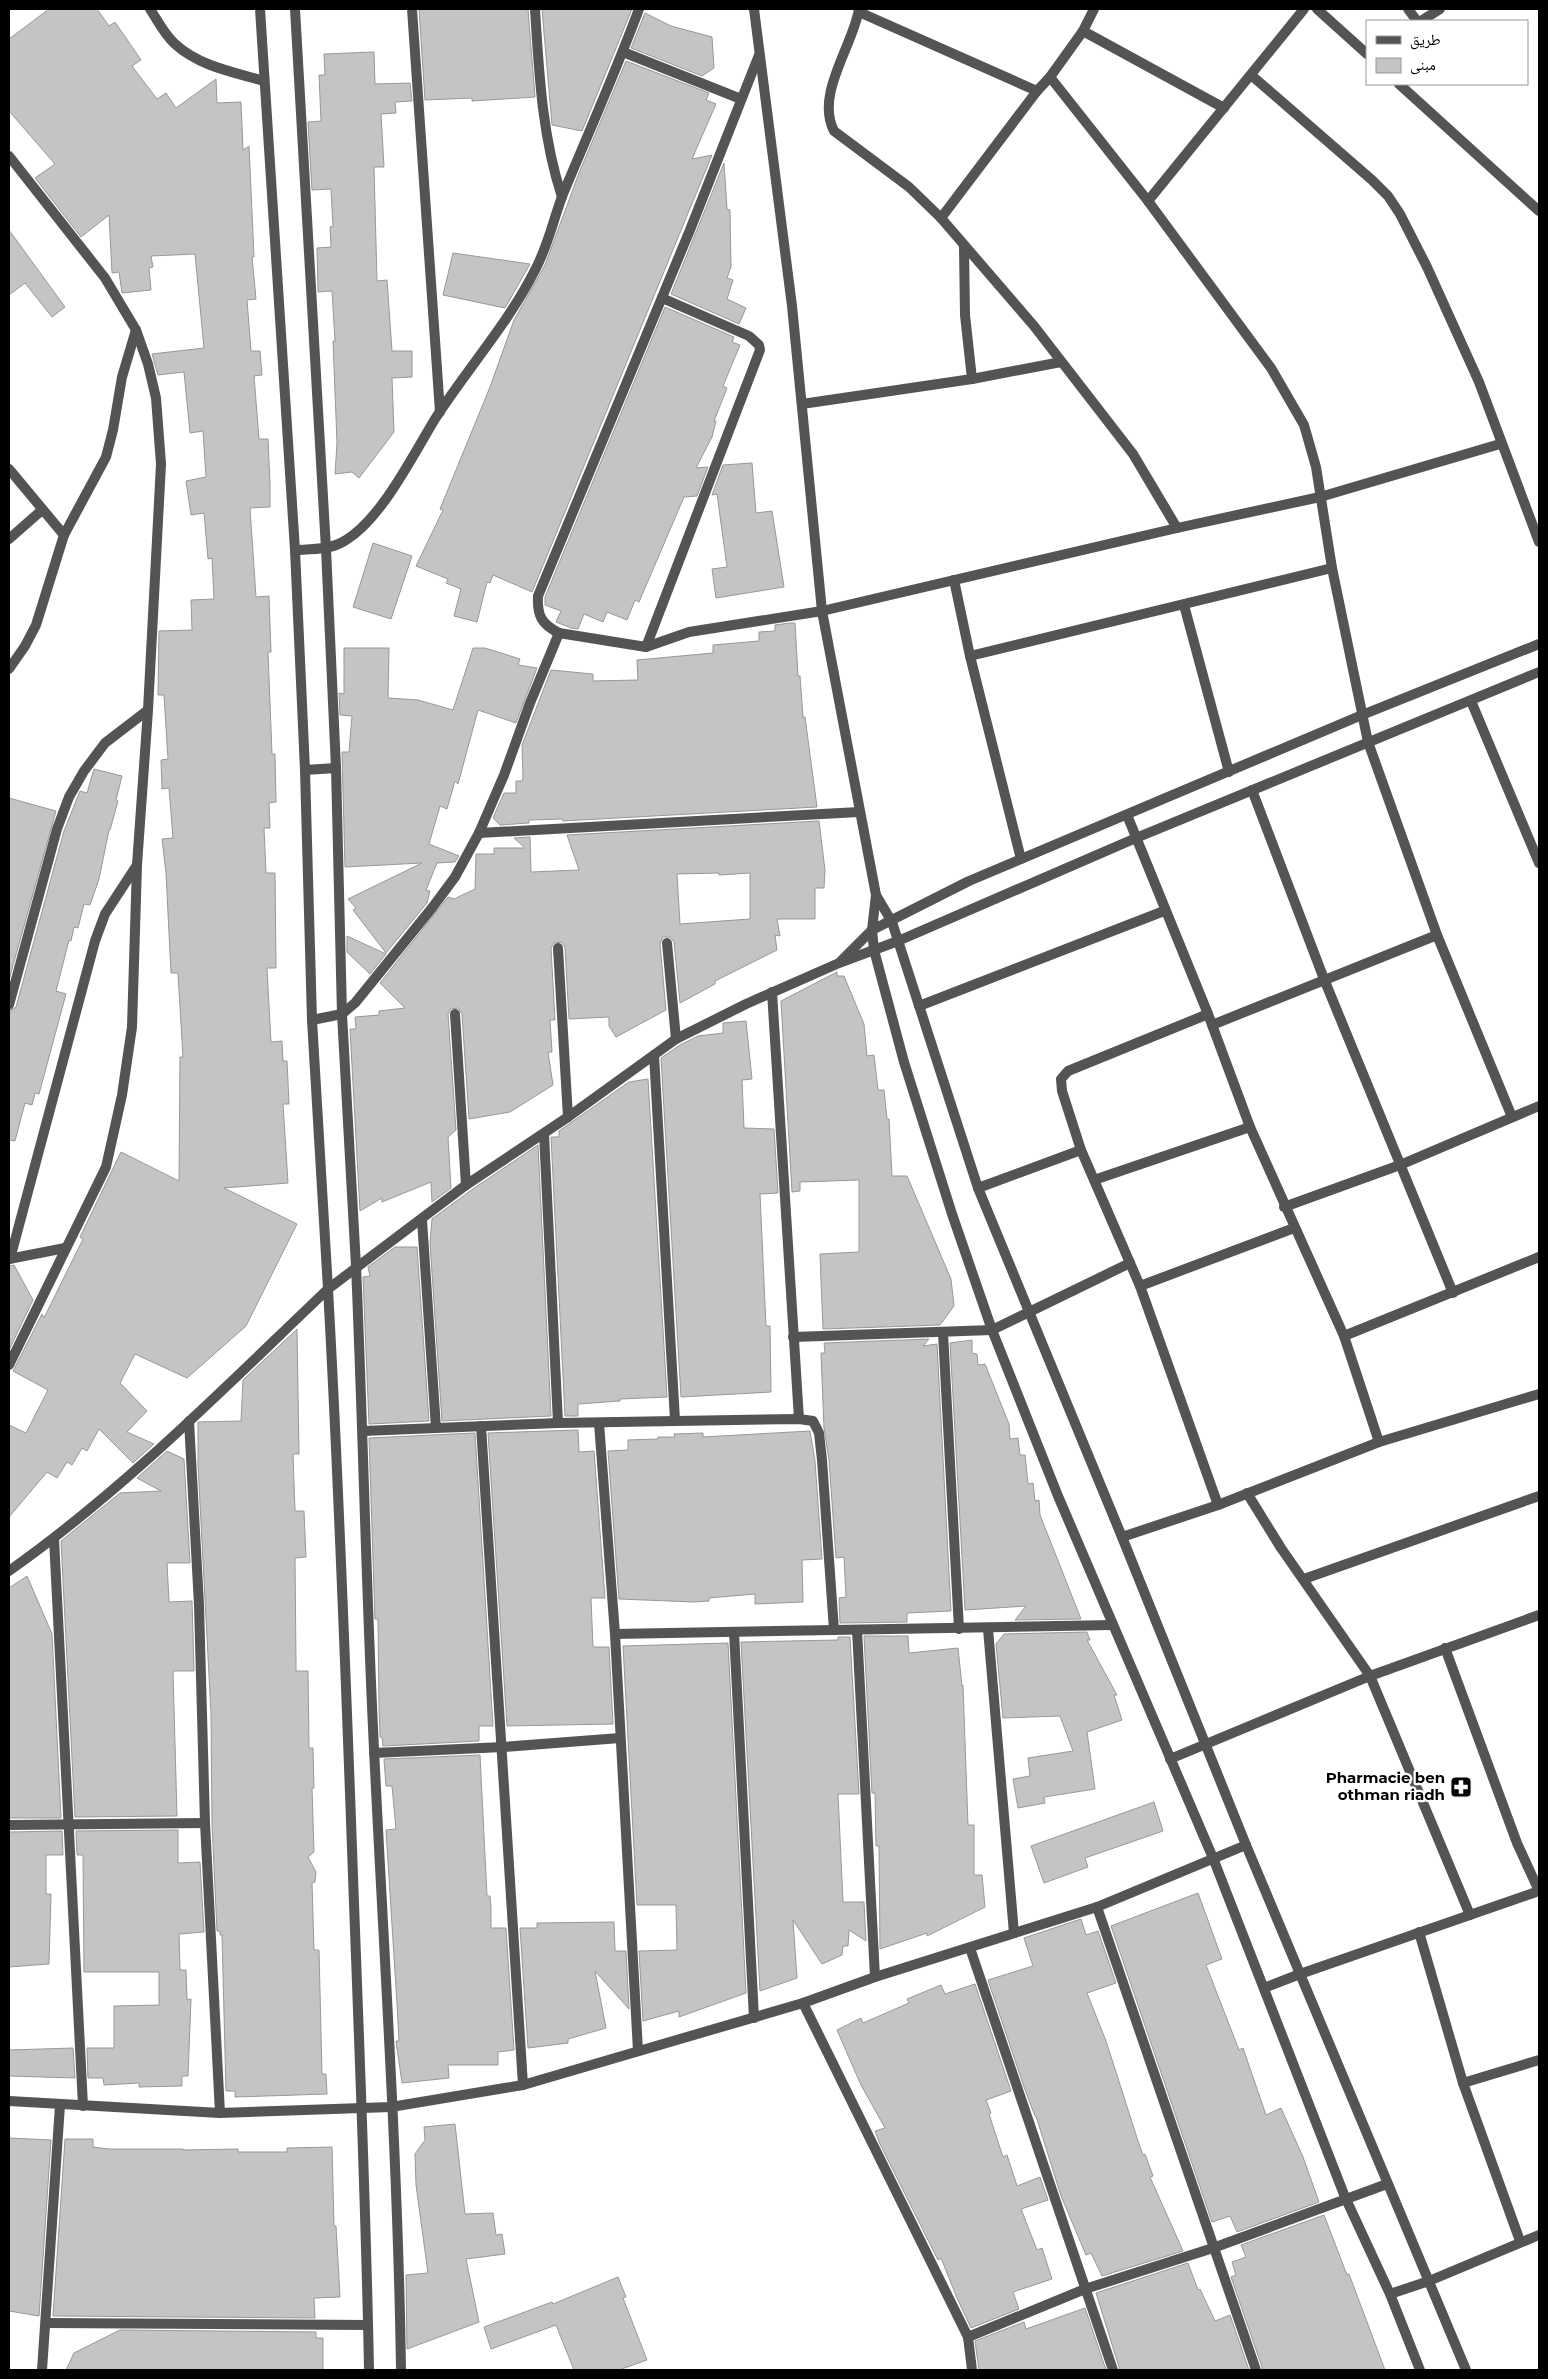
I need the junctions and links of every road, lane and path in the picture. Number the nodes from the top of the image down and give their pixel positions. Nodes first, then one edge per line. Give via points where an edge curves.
1 (150, 9) edge
2 (260, 9) edge
3 (295, 9) edge
4 (412, 9) edge
5 (535, 9) edge
6 (639, 9) edge
7 (754, 9) edge
8 (1094, 9) edge
9 (1304, 9) edge
10 (1317, 9) edge
11 (1408, 9) edge
12 (1440, 9) edge
13 (859, 10) edge
14 (1416, 20) edge
15 (1424, 20) edge
16 (1083, 31) junction
17 (623, 52) junction
18 (1366, 53) edge
19 (759, 54) junction
20 (1251, 75) junction
21 (1050, 77) junction
22 (264, 81) junction
23 (1400, 85) edge
24 (1037, 91) junction
25 (741, 99) junction
26 (1224, 108) junction
27 (9, 156) edge
28 (562, 197) junction
29 (1148, 201) junction
30 (1539, 211) edge
31 (941, 218) junction
32 (964, 248) junction
33 (662, 298) junction
34 (136, 330) junction
35 (1061, 362) junction
36 (972, 379) junction
37 (802, 404) junction
38 (440, 412) junction
39 (1500, 444) junction
40 (9, 469) edge
41 (1320, 497) junction
42 (42, 510) junction
43 (1177, 528) junction
44 (64, 535) junction
45 (9, 539) edge
46 (1539, 542) edge
47 (326, 549) junction
48 (295, 550) junction
49 (1332, 568) junction
50 (954, 580) junction
51 (1184, 605) junction
52 (822, 610) junction
53 (559, 633) junction
54 (1539, 644) edge
55 (646, 647) junction
56 (970, 656) junction
57 (9, 669) edge
58 (1539, 672) edge
59 (1471, 701) junction
60 (148, 710) junction
61 (1362, 715) junction
62 (1368, 742) junction
63 (336, 768) junction
64 (305, 770) junction
65 (1229, 772) junction
66 (1252, 790) junction
67 (859, 812) junction
68 (1127, 815) junction
69 (479, 832) junction
70 (1136, 838) junction
71 (1021, 859) junction
72 (1539, 863) edge
73 (137, 865) junction
74 (876, 895) junction
75 (1164, 911) junction
76 (892, 922) junction
77 (872, 930) junction
78 (1437, 935) junction
79 (898, 940) junction
80 (667, 943) dead end
81 (558, 948) dead end
82 (874, 950) junction
83 (839, 963) junction
84 (1324, 979) junction
85 (772, 992) junction
86 (9, 1004) edge
87 (919, 1006) junction
88 (342, 1014) junction
89 (455, 1014) dead end
90 (1208, 1014) junction
91 (312, 1020) junction
92 (1212, 1025) junction
93 (676, 1039) junction
94 (654, 1055) junction
95 (1539, 1106) edge
96 (568, 1117) junction
97 (1512, 1117) junction
98 (1250, 1127) junction
99 (544, 1134) junction
100 (1081, 1150) junction
101 (1400, 1165) junction
102 (1094, 1180) junction
103 (466, 1184) junction
104 (978, 1188) junction
105 (1284, 1206) junction
106 (422, 1220) junction
107 (1294, 1228) junction
108 (65, 1248) junction
109 (1539, 1257) edge
110 (10, 1259) edge
111 (1130, 1263) junction
112 (356, 1266) junction
113 (1140, 1286) junction
114 (328, 1289) junction
115 (1453, 1292) junction
116 (1028, 1313) junction
117 (992, 1330) junction
118 (943, 1333) junction
119 (792, 1336) junction
120 (1344, 1336) junction
121 (9, 1365) edge
122 (1539, 1394) edge
123 (799, 1419) junction
124 (675, 1420) junction
125 (189, 1421) junction
126 (558, 1423) junction
127 (599, 1423) junction
128 (481, 1426) junction
129 (436, 1428) junction
130 (363, 1432) junction
131 (1378, 1442) junction
132 (1247, 1493) junction
133 (1539, 1496) edge
134 (1218, 1505) junction
135 (1122, 1537) junction
136 (54, 1539) junction
137 (9, 1571) edge
138 (1304, 1579) junction
139 (1538, 1617) edge
140 (1113, 1625) junction
141 (959, 1629) junction
142 (988, 1629) junction
143 (834, 1630) junction
144 (858, 1630) junction
145 (734, 1632) junction
146 (615, 1634) junction
147 (1445, 1648) junction
148 (1370, 1676) junction
149 (620, 1738) junction
150 (1206, 1743) junction
151 (503, 1747) junction
152 (374, 1753) junction
153 (1170, 1759) junction
154 (70, 1823) junction
155 (205, 1823) junction
156 (9, 1825) edge
157 (1246, 1845) junction
158 (1213, 1858) junction
159 (1539, 1891) edge
160 (1097, 1907) junction
161 (1470, 1915) junction
162 (1419, 1932) junction
163 (1014, 1933) junction
164 (970, 1948) junction
165 (1300, 1974) junction
166 (876, 1977) junction
167 (1264, 1988) junction
168 (803, 2004) junction
169 (754, 2018) junction
170 (638, 2051) junction
171 (1539, 2060) edge
172 (1463, 2083) junction
173 (523, 2085) junction
174 (9, 2101) edge
175 (60, 2105) junction
176 (83, 2106) junction
177 (391, 2107) junction
178 (362, 2108) junction
179 (220, 2113) junction
180 (1387, 2184) junction
181 (1345, 2197) junction
182 (1539, 2235) edge
183 (1520, 2241) junction
184 (1213, 2248) junction
185 (1429, 2280) junction
186 (1085, 2290) junction
187 (1390, 2294) junction
188 (46, 2323) junction
189 (368, 2325) junction
190 (968, 2337) junction
191 (42, 2370) edge
192 (369, 2370) edge
193 (401, 2370) edge
194 (972, 2370) edge
195 (1113, 2370) edge
196 (1256, 2370) edge
197 (1420, 2370) edge
198 (1466, 2370) edge

1 - 22 street via 174,43 186,53 200,61
2 - 22 street
3 - 47 street
4 - 38 street
5 - 28 street via 543,115
6 - 17 street
7 - 19 street
8 - 16 street
9 - 20 street
10 - 18 street
11 - 14 street
12 - 15 street
13 - 24 street
13 - 31 street via 828,100 830,124 839,136 909,187
16 - 21 street
16 - 26 street
17 - 25 street
17 - 28 street
19 - 25 street
19 - 37 street
20 - 26 street
20 - 39 street via 1388,196 1400,214 1459,338
21 - 24 street
21 - 29 street
22 - 48 street
23 - 30 street
24 - 31 street
25 - 33 street
26 - 29 street
27 - 34 street via 104,278
28 - 38 street via 549,239 517,303
29 - 41 street via 1271,368 1296,409 1313,452
31 - 32 street
32 - 35 street via 1034,326
32 - 36 street via 965,315
33 - 53 street via 538,596 537,610 541,620
33 - 55 street via 749,336 760,350
34 - 44 street via 122,377 106,457
34 - 60 street via 156,398 161,464
35 - 36 street
35 - 43 street via 1133,454
36 - 37 street
37 - 52 street
38 - 47 street via 368,522 348,539
39 - 41 street
39 - 46 street
40 - 42 street
41 - 43 street
41 - 49 street
42 - 44 street
42 - 45 street
43 - 50 street
44 - 57 street via 36,625
47 - 48 street
47 - 63 street
48 - 64 street
49 - 51 street
49 - 61 street
50 - 52 street
50 - 56 street
51 - 56 street
51 - 65 street
52 - 55 street via 689,632
52 - 67 street
53 - 55 street
53 - 69 street
54 - 61 street
56 - 71 street
58 - 59 street
59 - 62 street
59 - 72 street
60 - 73 street
60 - 86 street via 104,742 69,797 57,829
61 - 62 street
61 - 65 street
62 - 66 street
62 - 78 street
63 - 64 street
63 - 88 street
64 - 91 street
65 - 68 street
66 - 70 street
66 - 84 street
67 - 69 street
67 - 74 street
68 - 70 street
68 - 71 street
69 - 88 street via 455,876 432,908 366,991
70 - 75 street
70 - 79 street
71 - 76 street via 969,881
73 - 108 street via 132,1027 122,1095 106,1168
73 - 110 street via 104,914 95,941
74 - 76 street
74 - 77 street
75 - 87 street
75 - 90 street
76 - 77 street
76 - 79 street
77 - 82 street
77 - 83 street
78 - 84 street
78 - 97 street
79 - 82 street
79 - 87 street
80 - 93 street
81 - 96 street
82 - 83 street
82 - 117 street via 913,1090
83 - 85 street
84 - 92 street
84 - 101 street
85 - 93 street
85 - 119 street
87 - 104 street
88 - 91 street
88 - 112 street
89 - 103 street
90 - 92 street
90 - 100 street via 1063,1074 1062,1091
91 - 114 street
92 - 98 street
93 - 94 street
94 - 96 street
94 - 124 street
95 - 97 street
96 - 99 street
97 - 101 street
98 - 102 street
98 - 105 street
99 - 103 street
99 - 126 street
100 - 102 street
100 - 104 street
101 - 105 street
101 - 115 street
102 - 111 street
103 - 106 street
104 - 116 street
105 - 107 street
106 - 112 street
106 - 129 street
107 - 113 street
107 - 120 street
108 - 110 street
108 - 121 street
109 - 115 street
111 - 113 street
111 - 116 street
112 - 114 street
112 - 130 street
113 - 134 street
114 - 125 street
114 - 178 street via 338,1457
115 - 120 street
116 - 117 street
116 - 135 street
117 - 118 street
117 - 140 street
118 - 119 street
118 - 141 street
119 - 123 street
120 - 131 street
122 - 131 street
123 - 124 street
123 - 143 street via 814,1422 819,1434
124 - 127 street
125 - 136 street
125 - 155 street via 199,1605
126 - 127 street
126 - 128 street
127 - 146 street
128 - 129 street
128 - 151 street
129 - 130 street
130 - 152 street
131 - 132 street
132 - 134 street
132 - 138 street
133 - 138 street
134 - 135 street
135 - 150 street
136 - 137 street
136 - 154 street
138 - 148 street
139 - 147 street
140 - 142 street
140 - 153 street
141 - 142 street
141 - 144 street
142 - 163 street
143 - 144 street
143 - 145 street
144 - 166 street
145 - 146 street
145 - 169 street
146 - 149 street
147 - 148 street
147 - 159 street via 1517,1843
148 - 150 street
148 - 161 street
149 - 151 street
149 - 170 street
150 - 153 street
150 - 157 street
151 - 152 street
151 - 173 street
152 - 177 street
153 - 158 street
154 - 155 street
154 - 156 street
154 - 176 street
155 - 179 street
157 - 158 street
157 - 165 street
158 - 160 street
158 - 167 street
159 - 161 street
160 - 163 street
160 - 184 street
161 - 162 street
162 - 165 street
162 - 172 street
163 - 164 street
164 - 166 street
164 - 186 street
165 - 167 street
165 - 180 street
166 - 168 street
167 - 181 street
168 - 169 street
168 - 190 street
169 - 170 street
170 - 173 street
171 - 172 street
172 - 183 street
173 - 177 street
174 - 175 street
175 - 176 street
175 - 188 street
176 - 179 street
177 - 178 street
177 - 193 street
178 - 179 street
178 - 189 street
180 - 181 street
180 - 185 street
181 - 184 street
181 - 187 street
182 - 183 street
183 - 185 street
184 - 186 street
184 - 196 street
185 - 187 street
185 - 198 street
186 - 190 street
186 - 195 street
187 - 197 street
188 - 189 street
188 - 191 street
189 - 192 street
190 - 194 street

